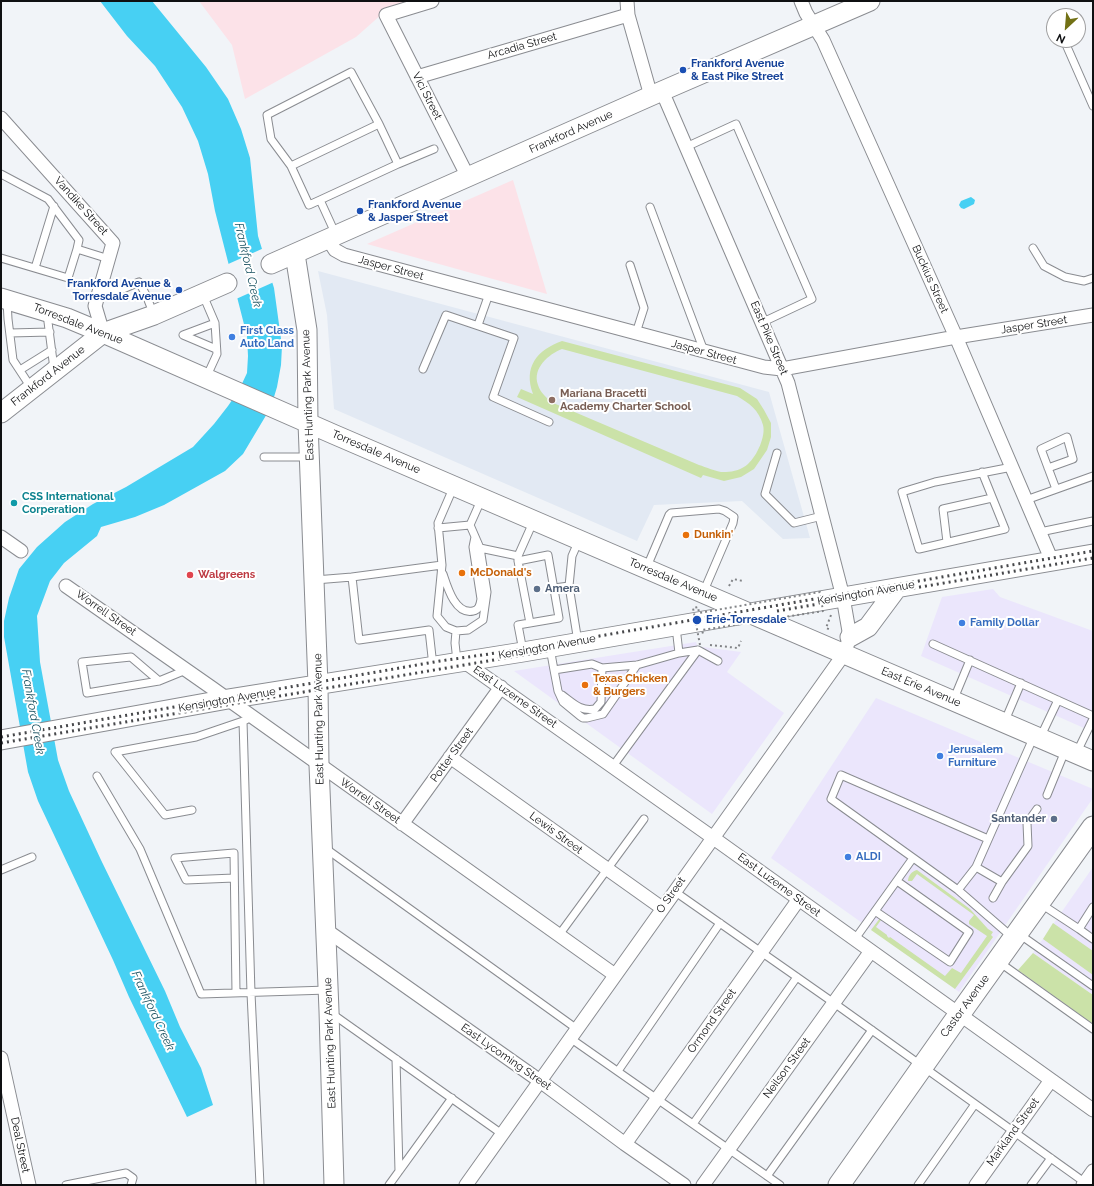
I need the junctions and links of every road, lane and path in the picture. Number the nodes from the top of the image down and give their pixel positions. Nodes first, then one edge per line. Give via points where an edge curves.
1 (432, 1) edge
2 (627, 1) edge
3 (801, 1) edge
4 (870, 1) edge
5 (628, 15) junction
6 (814, 25) junction
7 (1068, 48) edge
8 (417, 77) junction
9 (656, 94) junction
10 (1093, 106) edge
11 (1, 118) edge
12 (379, 124) junction
13 (686, 147) junction
14 (434, 149) dead end
15 (398, 164) junction
16 (291, 166) junction
17 (1, 174) edge
18 (468, 177) junction
19 (320, 200) junction
20 (54, 206) junction
21 (650, 207) dead end
22 (332, 237) junction
23 (1033, 248) dead end
24 (77, 249) junction
25 (295, 254) junction
26 (1, 258) edge
27 (109, 259) junction
28 (272, 264) dead end
29 (630, 265) dead end
30 (35, 268) junction
31 (1093, 278) edge
32 (227, 283) dead end
33 (100, 288) junction
34 (202, 294) junction
35 (489, 294) junction
36 (4, 298) edge
37 (46, 311) junction
38 (154, 315) junction
39 (1093, 315) edge
40 (763, 322) junction
41 (215, 323) junction
42 (478, 325) junction
43 (50, 332) junction
44 (10, 333) junction
45 (103, 333) junction
46 (636, 333) junction
47 (956, 337) junction
48 (216, 349) junction
49 (52, 350) junction
50 (705, 352) junction
51 (423, 369) dead end
52 (782, 369) junction
53 (20, 370) junction
54 (55, 371) junction
55 (206, 378) junction
56 (32, 389) junction
57 (3, 409) edge
58 (549, 422) dead end
59 (308, 423) junction
60 (777, 453) dead end
61 (264, 457) dead end
62 (310, 457) junction
63 (1012, 467) junction
64 (1048, 468) junction
65 (982, 472) junction
66 (1093, 476) edge
67 (454, 485) junction
68 (1056, 489) junction
69 (482, 498) junction
70 (992, 498) junction
71 (1026, 500) junction
72 (822, 516) junction
73 (534, 520) junction
74 (1093, 521) edge
75 (470, 525) junction
76 (438, 528) junction
77 (1040, 532) junction
78 (1, 537) edge
79 (475, 537) junction
80 (579, 540) junction
81 (947, 542) junction
82 (480, 548) junction
83 (21, 551) dead end
84 (1093, 554) edge
85 (518, 558) junction
86 (1052, 561) junction
87 (442, 567) junction
88 (646, 569) junction
89 (352, 577) junction
90 (314, 580) junction
91 (744, 580) dead end
92 (66, 586) dead end
93 (569, 586) junction
94 (729, 586) dead end
95 (554, 588) junction
96 (897, 588) junction
97 (703, 593) junction
98 (843, 597) junction
99 (748, 613) junction
100 (834, 614) dead end
101 (530, 623) junction
102 (676, 625) junction
103 (831, 630) dead end
104 (456, 631) junction
105 (703, 634) junction
106 (704, 639) dead end
107 (578, 642) junction
108 (741, 642) dead end
109 (933, 644) dead end
110 (705, 645) dead end
111 (847, 645) junction
112 (550, 647) junction
113 (699, 647) junction
114 (523, 652) junction
115 (680, 653) junction
116 (970, 660) junction
117 (460, 661) junction
118 (718, 661) dead end
119 (637, 665) junction
120 (433, 666) junction
121 (602, 668) junction
122 (187, 670) junction
123 (554, 670) junction
124 (159, 681) junction
125 (1022, 684) junction
126 (318, 685) junction
127 (501, 687) junction
128 (558, 691) junction
129 (228, 699) junction
130 (1058, 700) junction
131 (953, 701) junction
132 (1093, 716) edge
133 (248, 719) junction
134 (1093, 719) edge
135 (1004, 723) junction
136 (1037, 737) junction
137 (1, 740) edge
138 (1078, 755) edge
139 (450, 757) junction
140 (320, 765) junction
141 (613, 766) junction
142 (97, 776) dead end
143 (1047, 795) dead end
144 (1037, 809) dead end
145 (192, 810) dead end
146 (644, 819) dead end
147 (402, 824) junction
148 (1093, 827) edge
149 (712, 837) junction
150 (988, 839) junction
151 (323, 846) junction
152 (32, 857) dead end
153 (914, 858) junction
154 (976, 867) junction
155 (607, 869) junction
156 (1, 870) edge
157 (234, 878) junction
158 (897, 881) junction
159 (1002, 882) junction
160 (958, 890) junction
161 (674, 891) junction
162 (992, 898) dead end
163 (799, 899) junction
164 (1039, 902) junction
165 (1093, 907) edge
166 (662, 908) junction
167 (875, 911) junction
168 (720, 923) junction
169 (1079, 929) junction
170 (326, 930) junction
171 (559, 935) junction
172 (1015, 935) junction
173 (855, 939) junction
174 (1093, 939) edge
175 (871, 951) junction
176 (761, 952) junction
177 (997, 961) junction
178 (615, 975) junction
179 (797, 977) junction
180 (1093, 986) edge
181 (328, 990) junction
182 (236, 993) junction
183 (252, 993) junction
184 (834, 1002) junction
185 (329, 1011) junction
186 (959, 1014) junction
187 (872, 1030) junction
188 (1093, 1030) edge
189 (573, 1033) junction
190 (1, 1058) edge
191 (396, 1058) junction
192 (922, 1066) junction
193 (618, 1071) junction
194 (1051, 1080) junction
195 (540, 1081) junction
196 (452, 1098) junction
197 (657, 1099) junction
198 (975, 1104) junction
199 (1093, 1110) edge
200 (693, 1124) junction
201 (1014, 1132) junction
202 (502, 1134) junction
203 (625, 1144) junction
204 (728, 1149) junction
205 (1051, 1158) junction
206 (399, 1171) junction
207 (1093, 1171) edge
208 (768, 1176) junction
209 (1086, 1184) edge
210 (29, 1185) edge
211 (66, 1185) edge
212 (131, 1185) edge
213 (260, 1185) edge
214 (334, 1185) edge
215 (389, 1185) edge
216 (466, 1185) edge
217 (684, 1185) edge
218 (702, 1185) edge
219 (780, 1185) edge
220 (839, 1185) edge
221 (918, 1185) edge
222 (976, 1185) edge
223 (1031, 1185) edge

1 - 8 street, Vici Street via 386,15
2 - 5 street, East Pike Street
3 - 6 street, Buckius Street
4 - 6 main road, Frankford Avenue
5 - 8 street, Arcadia Street
5 - 9 street, East Pike Street
6 - 9 main road, Frankford Avenue
6 - 47 street, Buckius Street
7 - 10 lane
8 - 18 street, Vici Street
9 - 13 street, East Pike Street
9 - 18 main road, Frankford Avenue
11 - 27 street, Vandike Street via 114,243
12 - 15 lane
12 - 16 lane
12 - 16 lane via 351,72 267,115 271,139
13 - 40 street, East Pike Street
13 - 40 lane via 736,124 812,299
14 - 15 lane
15 - 19 lane
16 - 19 lane via 309,205
17 - 20 lane via 48,199
18 - 22 main road, Frankford Avenue
19 - 22 lane
20 - 24 lane via 79,240
20 - 30 lane
21 - 50 lane
22 - 25 main road, Frankford Avenue
22 - 35 street, Jasper Street via 335,250 344,255
23 - 31 lane via 1044,266 1065,278 1084,281
24 - 27 lane
24 - 30 lane via 68,278
25 - 28 main road, Frankford Avenue
25 - 59 main road, East Hunting Park Avenue via 307,330
26 - 30 lane
27 - 33 street, Vandike Street
29 - 46 lane via 644,308
32 - 34 main road, Frankford Avenue
33 - 38 lane via 116,292 139,282
33 - 45 street, Vandike Street via 95,306
34 - 38 main road, Frankford Avenue
34 - 41 lane
35 - 42 lane
35 - 46 street, Jasper Street
36 - 37 main road, Torresdale Avenue
36 - 44 lane
37 - 43 lane
37 - 45 main road, Torresdale Avenue
38 - 45 main road, Frankford Avenue
39 - 47 street, Jasper Street
40 - 52 street, East Pike Street
41 - 48 lane
41 - 48 lane via 183,335
42 - 51 lane via 446,315
42 - 58 lane via 514,338 493,397
43 - 44 lane via 30,336
43 - 49 lane
44 - 53 lane via 13,360
45 - 54 main road, Frankford Avenue
45 - 55 main road, Torresdale Avenue
46 - 50 street, Jasper Street
47 - 52 street, Jasper Street
47 - 63 street, Buckius Street
48 - 55 lane
49 - 53 lane via 32,359
49 - 54 lane
50 - 52 street, Jasper Street via 759,367
52 - 72 street, East Pike Street via 788,383
53 - 56 lane
54 - 56 main road, Frankford Avenue
55 - 59 main road, Torresdale Avenue
56 - 57 main road, Frankford Avenue
59 - 62 main road, East Hunting Park Avenue
59 - 67 main road, Torresdale Avenue
60 - 72 lane via 765,494 794,523
61 - 62 lane
62 - 90 main road, East Hunting Park Avenue
63 - 65 lane
63 - 71 street, Buckius Street
64 - 64 lane via 1041,449 1067,437 1073,459
64 - 68 lane
65 - 70 lane
65 - 81 lane via 902,492 919,549
66 - 68 lane
67 - 69 main road, Torresdale Avenue
67 - 76 lane
68 - 71 lane
69 - 73 main road, Torresdale Avenue
69 - 75 lane
70 - 81 lane via 943,510
70 - 81 lane via 1005,529
71 - 77 street, Buckius Street
72 - 98 street, East Pike Street
73 - 80 main road, Torresdale Avenue
73 - 85 lane
74 - 77 lane
75 - 76 lane
75 - 79 lane
76 - 87 lane
77 - 86 street, Buckius Street
78 - 83 street
79 - 82 lane
79 - 87 lane via 472,547 482,599 480,607 471,612 457,605 450,594
80 - 88 main road, Torresdale Avenue
80 - 93 lane via 572,556
82 - 85 lane
82 - 104 lane via 487,592 483,620 468,630
84 - 86 main road, Kensington Avenue
85 - 95 lane via 548,555 548,571
85 - 101 lane
86 - 96 main road, Kensington Avenue
87 - 89 lane
87 - 104 lane via 437,616 446,627
88 - 97 main road, Torresdale Avenue
88 - 97 lane via 669,515 719,509 725,511 734,517 733,523
89 - 90 lane
89 - 120 lane via 359,640 429,630
90 - 126 main road, East Hunting Park Avenue
91 - 94 path via 733,579
92 - 122 street, Worrell Street
93 - 95 lane
93 - 107 lane
95 - 101 lane via 554,603 559,618
96 - 98 main road, Kensington Avenue
96 - 111 main road via 868,627
97 - 99 main road, Torresdale Avenue
98 - 99 main road, Kensington Avenue
98 - 111 street
99 - 102 main road, Kensington Avenue
99 - 111 main road, East Erie Avenue
100 - 103 path via 830,616 826,628
101 - 114 lane via 518,625
102 - 107 main road, Kensington Avenue
102 - 115 lane
104 - 117 lane via 455,643
105 - 106 path
105 - 113 path
105 - 113 path, bridge via 702,630 823,611 820,592 699,613 698,607 693,608
107 - 112 main road, Kensington Avenue
108 - 110 path via 738,648
109 - 116 lane
111 - 131 main road, East Erie Avenue
111 - 149 street, O Street
112 - 114 main road, Kensington Avenue
112 - 123 lane
113 - 115 lane
113 - 118 lane
113 - 141 lane
114 - 117 main road, Kensington Avenue
115 - 119 lane
116 - 125 lane
116 - 131 lane
117 - 120 main road, Kensington Avenue
117 - 127 street, East Luzerne Street
119 - 121 lane
119 - 128 lane via 603,714 587,718 580,716 563,702
120 - 126 main road, Kensington Avenue
121 - 123 lane via 592,664
121 - 128 lane via 601,702 595,709 585,710
122 - 124 lane
122 - 129 street, Worrell Street
123 - 128 lane
124 - 124 lane via 87,693 82,662 131,657
125 - 130 lane
125 - 135 lane
126 - 129 main road, Kensington Avenue
126 - 140 main road, East Hunting Park Avenue
127 - 139 street, Potter Street
127 - 141 street, East Luzerne Street
129 - 133 street, Worrell Street
129 - 137 main road, Kensington Avenue
130 - 132 lane
130 - 136 lane
131 - 135 main road, East Erie Avenue
133 - 140 street, Worrell Street
133 - 145 lane via 196,737 115,752 165,815
133 - 183 lane
134 - 138 lane
135 - 136 main road, East Erie Avenue
136 - 138 main road, East Erie Avenue
136 - 150 lane
138 - 143 lane
139 - 147 street, Potter Street
139 - 155 street, Lewis Street
140 - 147 street, Worrell Street
140 - 151 main road, East Hunting Park Avenue
141 - 149 street, East Luzerne Street
142 - 182 lane via 140,849 201,994
144 - 159 lane via 1027,824 1028,846
146 - 155 lane
147 - 171 street, Worrell Street
148 - 164 main road, Castor Avenue
149 - 161 street, O Street
149 - 163 street, East Luzerne Street
150 - 153 lane via 841,775 831,799
150 - 154 lane
151 - 170 main road, East Hunting Park Avenue
151 - 189 lane
152 - 156 lane
153 - 158 lane
153 - 160 lane
154 - 159 lane
154 - 160 lane
155 - 166 street, Lewis Street
155 - 171 lane
157 - 157 lane via 234,854 175,858 186,880
157 - 182 lane
158 - 167 lane
158 - 167 lane via 969,932 950,962
159 - 162 lane
160 - 172 lane
161 - 166 street, O Street
161 - 168 lane
163 - 173 street, East Luzerne Street
163 - 176 street, Ormond Street
164 - 169 lane
164 - 172 main road, Castor Avenue
165 - 169 lane
166 - 178 street, O Street
167 - 173 lane
168 - 176 lane
168 - 193 lane
169 - 174 lane
170 - 181 main road, East Hunting Park Avenue
170 - 195 street, East Lycoming Street
171 - 178 street, Worrell Street
172 - 177 main road, Castor Avenue
172 - 180 lane
173 - 175 street, East Luzerne Street
175 - 184 street, Neilson Street
175 - 186 street, East Luzerne Street
176 - 179 lane
176 - 197 street, Ormond Street
177 - 186 main road, Castor Avenue
177 - 188 lane
178 - 189 street, O Street
179 - 184 lane
179 - 200 lane
181 - 183 lane
181 - 185 main road, East Hunting Park Avenue
182 - 183 lane
183 - 213 lane
184 - 187 lane
184 - 204 street, Neilson Street
185 - 191 lane
185 - 214 main road, East Hunting Park Avenue
186 - 192 main road, Castor Avenue
186 - 194 street, East Luzerne Street
187 - 192 lane
187 - 208 lane
189 - 193 lane
189 - 195 street, O Street
190 - 210 street, Deal Street
191 - 196 lane
191 - 206 lane
192 - 198 lane
192 - 220 main road, Castor Avenue
193 - 197 lane
194 - 199 street, East Luzerne Street
194 - 201 street, Markland Street
195 - 202 street, O Street
195 - 203 street, East Lycoming Street
196 - 202 lane
196 - 206 lane
197 - 200 lane
197 - 203 street, Ormond Street
198 - 201 lane
198 - 221 lane
200 - 204 lane
201 - 205 lane
201 - 222 street, Markland Street
202 - 216 street, O Street
203 - 217 street, East Lycoming Street
204 - 208 lane
204 - 218 street, Neilson Street
205 - 209 lane
205 - 223 lane
206 - 215 lane
207 - 209 street
208 - 219 lane
211 - 212 lane via 126,1173 132,1178

